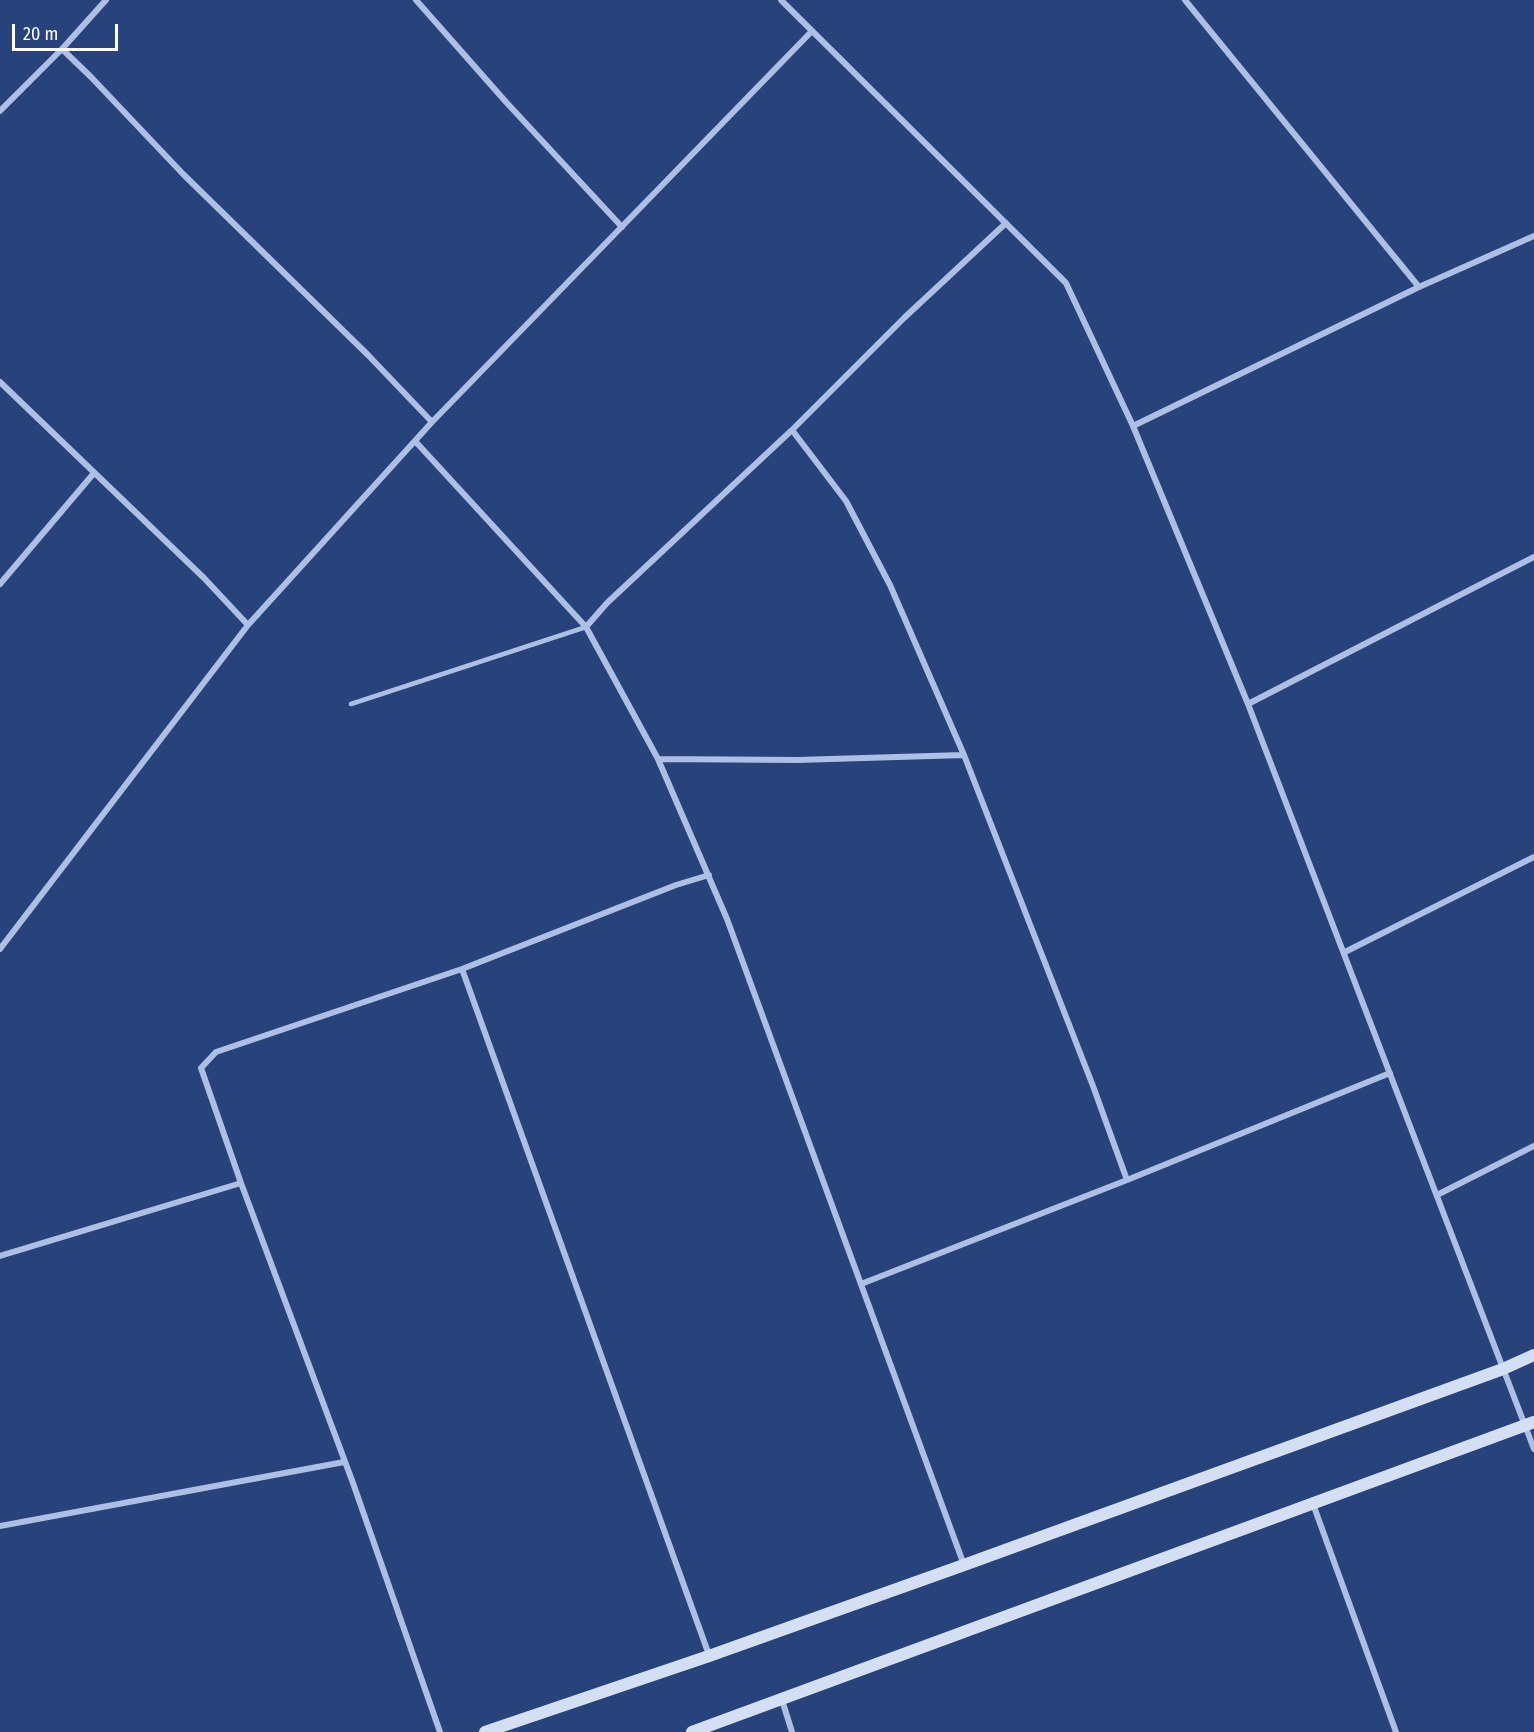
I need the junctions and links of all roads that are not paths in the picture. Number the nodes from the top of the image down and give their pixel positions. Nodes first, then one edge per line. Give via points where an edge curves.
1 (106, 0) edge
2 (416, 0) edge
3 (781, 0) edge
4 (1185, 0) edge
5 (812, 32) junction
6 (62, 49) junction
7 (0, 111) edge
8 (1006, 223) junction
9 (622, 227) junction
10 (1534, 236) edge
11 (1419, 287) junction
12 (0, 382) edge
13 (432, 422) junction
14 (1133, 426) junction
15 (792, 430) junction
16 (415, 441) junction
17 (94, 473) junction
18 (1534, 557) edge
19 (0, 584) edge
20 (248, 625) junction
21 (586, 627) junction
22 (351, 704) dead end
23 (1248, 704) junction
24 (964, 756) junction
25 (658, 759) junction
26 (1534, 857) edge
27 (709, 875) junction
28 (0, 949) edge
29 (1345, 952) junction
30 (462, 969) junction
31 (1390, 1073) junction
32 (1534, 1146) edge
33 (1127, 1180) junction
34 (241, 1183) junction
35 (1437, 1195) junction
36 (0, 1256) edge
37 (861, 1284) junction
38 (1534, 1355) edge
39 (1503, 1369) junction
40 (1529, 1424) edge
41 (1534, 1449) edge
42 (344, 1462) junction
43 (1312, 1504) junction
44 (0, 1526) edge
45 (964, 1565) junction
46 (709, 1656) junction
47 (782, 1700) junction
48 (440, 1732) edge
49 (485, 1732) edge
50 (692, 1732) edge
51 (792, 1732) edge
52 (1396, 1732) edge

1 - 6 street
2 - 9 street
3 - 5 street
4 - 11 street
5 - 8 street
5 - 9 street
6 - 7 street
6 - 13 street
8 - 14 street via 1065,283
8 - 15 street
9 - 13 street
10 - 11 street
11 - 14 street
12 - 17 street
13 - 16 street
14 - 23 street
15 - 21 street
15 - 24 street via 846,501 890,585
16 - 20 street
16 - 21 street
17 - 19 street
17 - 20 street
18 - 23 street
20 - 28 street
21 - 22 lane
21 - 25 street
23 - 29 street
24 - 25 street
24 - 33 street
25 - 27 street
26 - 29 street
27 - 30 street
27 - 37 street
29 - 31 street
30 - 34 street via 216,1052 201,1068
30 - 46 street
31 - 33 street
31 - 35 street
32 - 35 street
33 - 37 street
34 - 36 street
34 - 42 street
35 - 39 street
37 - 45 street
38 - 39 main road
39 - 40 street
39 - 45 main road
40 - 41 street
40 - 43 main road
42 - 44 street
42 - 48 street
43 - 47 main road
43 - 52 street
45 - 46 main road
46 - 49 main road
47 - 50 main road
47 - 51 street

